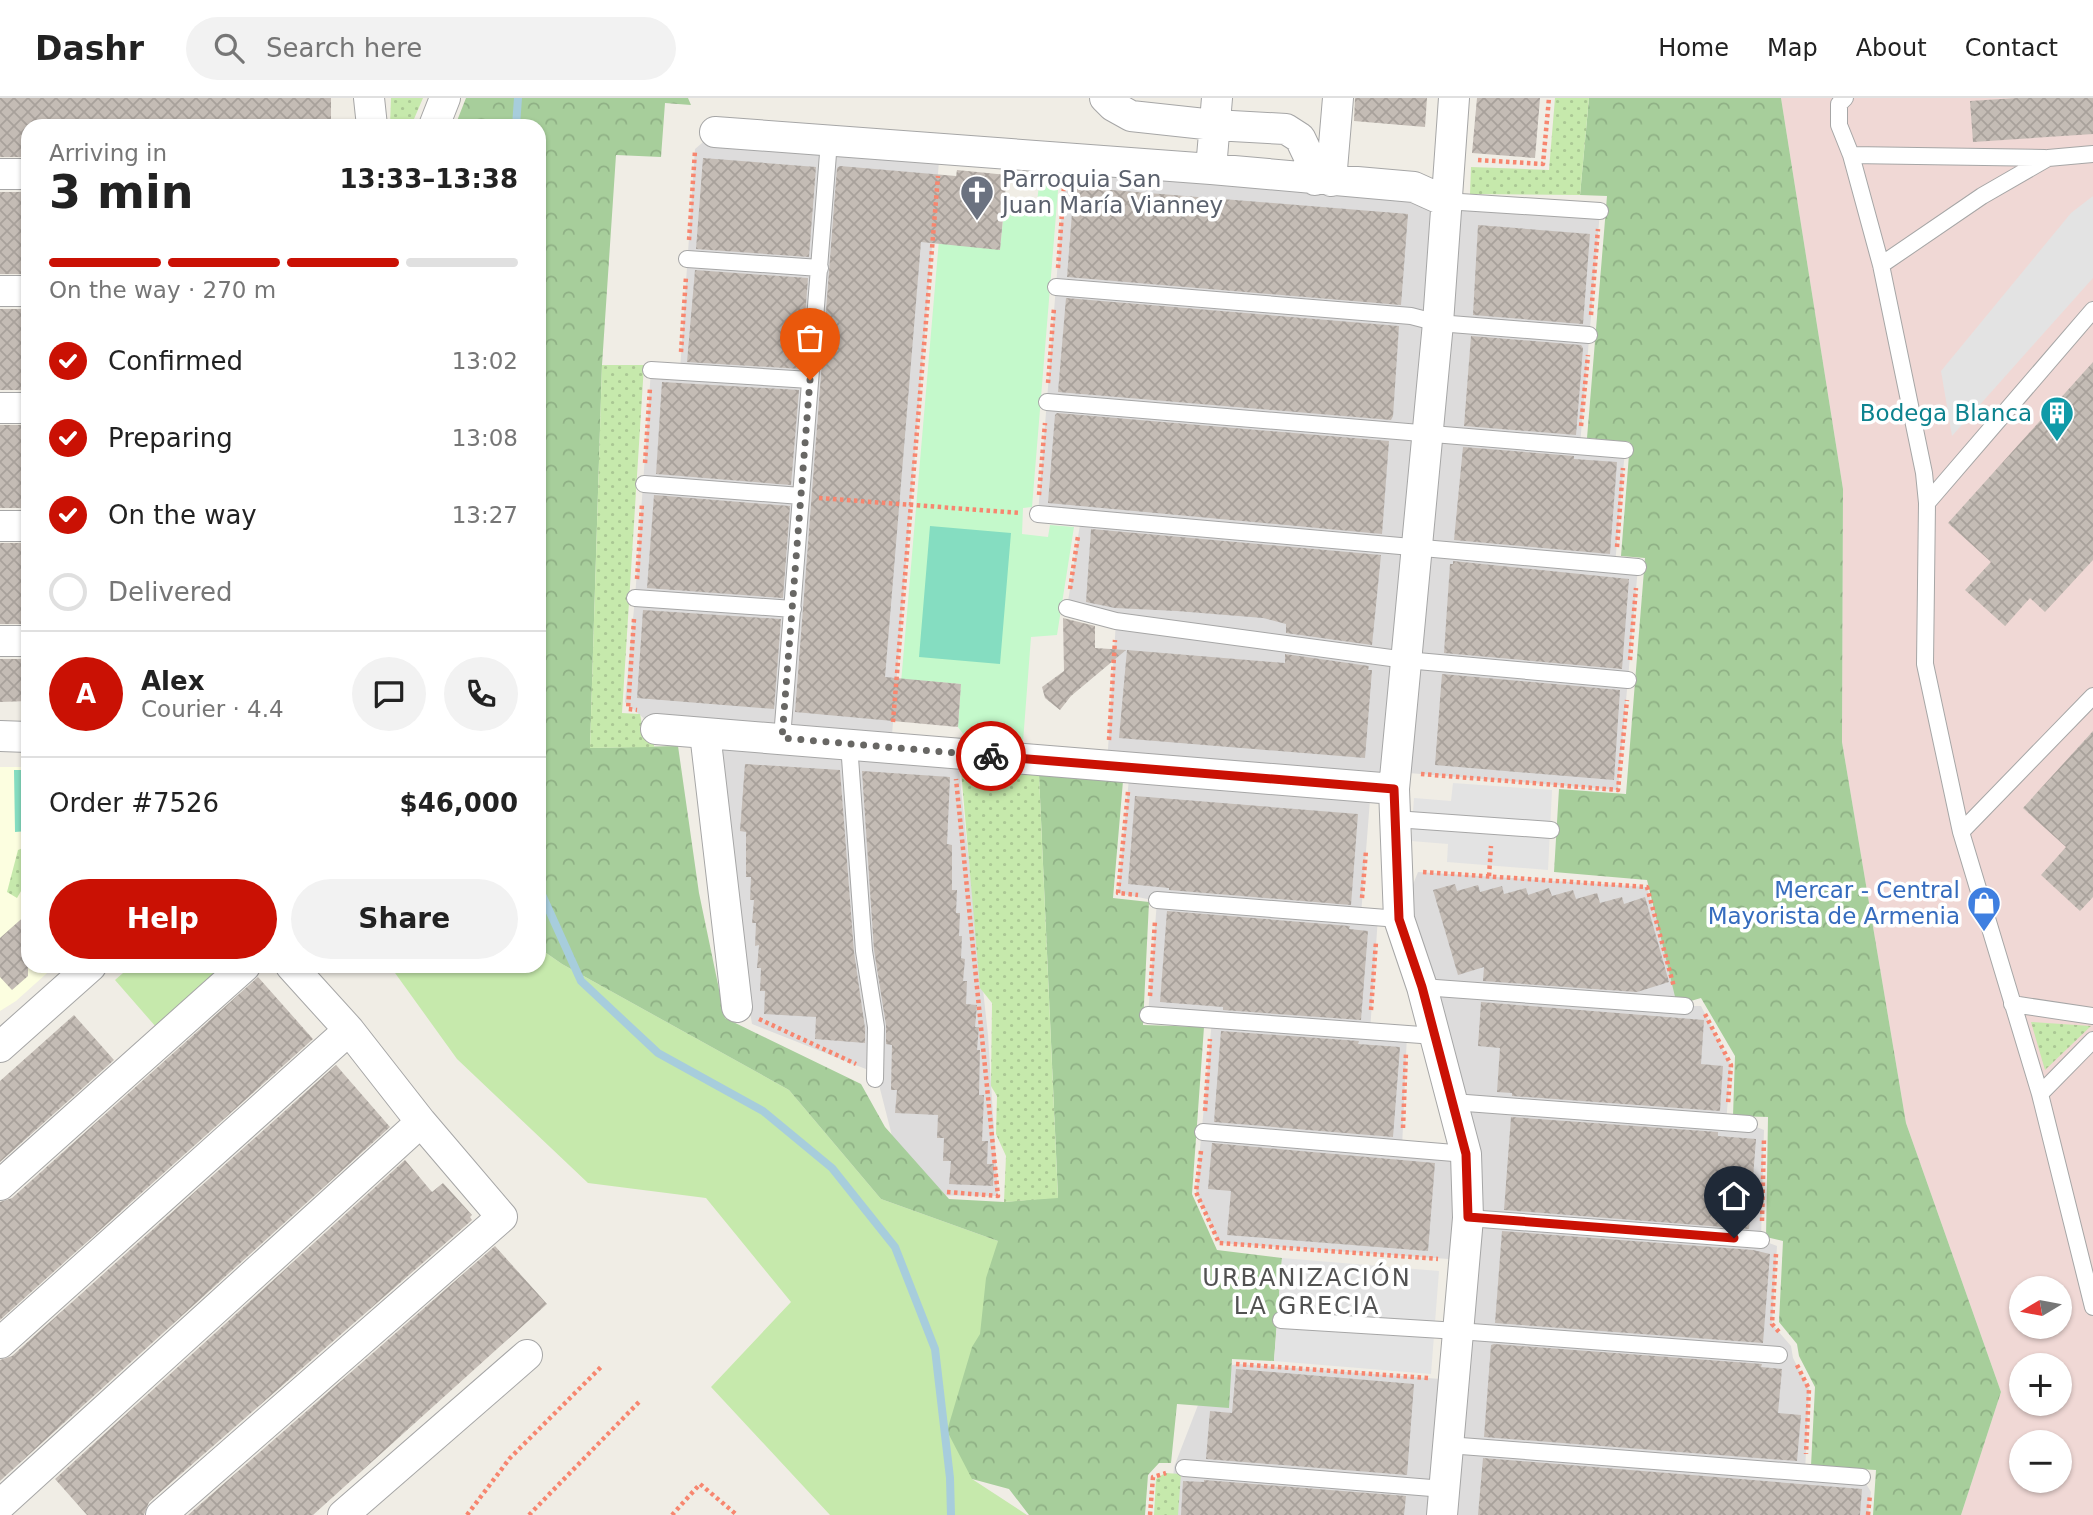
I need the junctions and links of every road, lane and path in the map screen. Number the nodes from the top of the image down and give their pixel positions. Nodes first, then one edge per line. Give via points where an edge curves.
1 (369, 98) edge
2 (445, 98) edge
3 (1105, 98) edge
4 (1338, 98) edge
5 (1454, 98) edge
6 (1549, 98) edge
7 (1845, 98) edge
8 (1215, 111) edge
9 (371, 119) edge
10 (437, 119) edge
11 (715, 132) dead end
12 (829, 141) junction
13 (940, 149) junction
14 (2093, 154) edge
15 (1851, 155) junction
16 (1449, 158) junction
17 (2048, 158) junction
18 (1066, 159) junction
19 (1210, 169) junction
20 (0, 174) edge
21 (21, 174) edge
22 (1323, 180) junction
23 (1445, 201) junction
24 (1600, 211) joint
25 (687, 259) dead end
26 (1881, 265) junction
27 (820, 268) junction
28 (1056, 287) junction
29 (0, 291) edge
30 (21, 291) edge
31 (2093, 310) edge
32 (1438, 323) junction
33 (1589, 334) junction
34 (651, 370) joint
35 (810, 380) junction
36 (1047, 402) junction
37 (0, 408) edge
38 (21, 408) edge
39 (1427, 434) junction
40 (1580, 446) junction
41 (1625, 450) joint
42 (644, 484) junction
43 (801, 496) junction
44 (1927, 503) junction
45 (910, 506) junction
46 (1038, 514) junction
47 (1081, 518) junction
48 (0, 526) edge
49 (21, 526) edge
50 (1417, 547) junction
51 (1615, 565) junction
52 (1638, 567) dead end
53 (635, 598) junction
54 (1067, 608) joint
55 (793, 609) junction
56 (1116, 621) junction
57 (0, 641) edge
58 (21, 641) edge
59 (1406, 660) junction
60 (1629, 680) dead end
61 (2093, 696) edge
62 (656, 729) joint
63 (705, 733) junction
64 (0, 736) edge
65 (21, 737) edge
66 (782, 738) junction
67 (849, 744) junction
68 (891, 747) junction
69 (957, 753) junction
70 (1107, 765) junction
71 (1395, 781) junction
72 (1618, 790) dead end
73 (1395, 820) junction
74 (1492, 827) junction
75 (1551, 831) dead end
76 (1961, 832) junction
77 (1419, 872) dead end
78 (1489, 876) junction
79 (1157, 901) dead end
80 (1389, 918) junction
81 (83, 973) edge
82 (237, 973) edge
83 (297, 973) edge
84 (1422, 987) junction
85 (2012, 1004) junction
86 (1681, 1005) junction
87 (737, 1007) joint
88 (1149, 1015) dead end
89 (2093, 1016) edge
90 (349, 1030) junction
91 (1370, 1031) junction
92 (1421, 1035) junction
93 (2093, 1040) edge
94 (0, 1047) edge
95 (876, 1076) joint
96 (2040, 1094) junction
97 (1453, 1102) junction
98 (421, 1122) junction
99 (1726, 1122) junction
100 (1749, 1124) joint
101 (1203, 1132) dead end
102 (1402, 1149) junction
103 (1466, 1154) junction
104 (0, 1185) edge
105 (947, 1192) dead end
106 (1468, 1217) junction
107 (1761, 1240) junction
108 (1219, 1244) dead end
109 (1463, 1261) junction
110 (2093, 1307) edge
111 (1281, 1320) dead end
112 (1458, 1331) junction
113 (1785, 1339) dead end
114 (0, 1343) edge
115 (527, 1355) dead end
116 (1786, 1357) joint
117 (1237, 1364) dead end
118 (603, 1365) dead end
119 (1454, 1380) junction
120 (639, 1402) dead end
121 (1448, 1445) junction
122 (1184, 1468) joint
123 (1805, 1472) junction
124 (1863, 1477) dead end
125 (1443, 1502) edge
126 (0, 1505) edge
127 (161, 1515) edge
128 (343, 1515) edge
129 (467, 1515) edge
130 (529, 1515) edge
131 (672, 1515) edge
132 (737, 1515) edge
133 (1150, 1515) edge

1 - 9 street
2 - 10 street
3 - 8 street via 1131,116
4 - 22 street
5 - 16 street
6 - 16 path via 1543,164
7 - 15 lane via 1839,104 1839,125
8 - 19 street
8 - 22 street via 1286,129 1300,138
11 - 12 street
12 - 13 street
12 - 27 lane
13 - 18 street
13 - 45 path
14 - 17 lane
15 - 17 lane
15 - 26 lane
16 - 23 street
17 - 26 lane via 1982,196
18 - 19 street
18 - 28 path
19 - 22 street
20 - 21 street
22 - 23 street via 1414,187
23 - 24 lane
23 - 32 street
24 - 33 path
25 - 27 lane
26 - 44 lane
27 - 35 lane
28 - 32 lane via 1411,316
28 - 36 path
29 - 30 street
31 - 44 lane
32 - 33 lane
32 - 39 street
33 - 40 path
34 - 35 lane
34 - 42 path
35 - 43 lane
36 - 39 lane
36 - 46 path
37 - 38 street
39 - 40 lane
39 - 50 street
40 - 41 lane
41 - 51 path
42 - 43 lane
42 - 53 path
43 - 45 path
43 - 55 lane
44 - 76 lane via 1925,664
45 - 46 path
45 - 68 path
46 - 47 lane
47 - 50 lane
47 - 54 path
48 - 49 street
50 - 51 lane
50 - 59 street
51 - 52 lane
53 - 55 lane
53 - 62 path via 628,709 645,710 648,723
54 - 56 lane
55 - 66 lane
56 - 59 lane
56 - 70 path
57 - 58 street
59 - 60 lane
59 - 71 street
61 - 76 lane
62 - 63 street
63 - 66 street
63 - 87 street
64 - 65 street
66 - 67 street
67 - 68 street
67 - 95 lane via 863,939 876,1027
68 - 69 street
69 - 70 street
69 - 105 path via 956,793 998,1196
70 - 71 street
71 - 72 path
71 - 73 street
73 - 74 lane
73 - 80 street
74 - 75 lane
74 - 78 path
76 - 85 lane
77 - 78 path
78 - 86 path via 1647,887
79 - 80 lane
80 - 84 street
80 - 91 path
81 - 94 street
82 - 104 street
83 - 90 street
84 - 86 lane
84 - 92 street
85 - 89 lane
85 - 96 lane
86 - 99 path via 1702,1006 1731,1065
87 - 95 path
88 - 91 lane
90 - 98 street
90 - 114 street
91 - 92 lane
92 - 97 street
92 - 102 path
93 - 96 lane
96 - 110 lane
97 - 99 lane
97 - 103 street
98 - 126 street
98 - 127 street via 502,1217
99 - 100 lane
100 - 107 path via 1764,1130
101 - 102 lane
102 - 103 lane
103 - 106 street
106 - 107 lane
106 - 109 street
107 - 113 path via 1777,1246 1772,1324
108 - 109 path
109 - 112 street
111 - 112 lane
112 - 116 lane
112 - 119 street
115 - 128 street
116 - 123 path via 1810,1389
117 - 119 path
118 - 129 path via 510,1458
119 - 121 street
120 - 130 path
121 - 123 lane
121 - 125 street
122 - 125 lane
122 - 133 path via 1153,1477
123 - 124 lane
131 - 132 path via 699,1485

